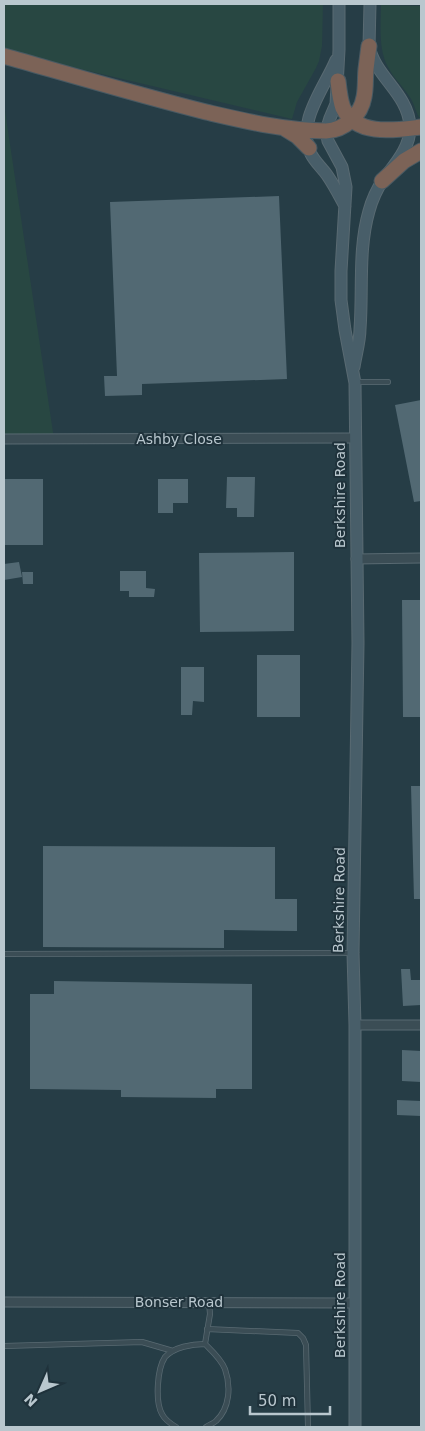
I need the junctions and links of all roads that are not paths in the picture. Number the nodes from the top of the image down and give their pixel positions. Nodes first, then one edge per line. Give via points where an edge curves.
1 (339, 4) edge
2 (370, 4) edge
3 (369, 46) junction
4 (339, 50) junction
5 (4, 56) edge
6 (338, 81) junction
7 (352, 120) junction
8 (277, 126) junction
9 (416, 127) edge
10 (307, 130) junction
11 (326, 131) junction
12 (309, 148) junction
13 (421, 152) edge
14 (382, 181) junction
15 (345, 206) junction
16 (354, 378) junction
17 (388, 382) dead end
18 (355, 438) junction
19 (4, 440) edge
20 (421, 558) edge
21 (356, 559) junction
22 (353, 953) junction
23 (4, 954) edge
24 (355, 1025) junction
25 (421, 1025) edge
26 (4, 1302) edge
27 (209, 1302) junction
28 (355, 1303) junction
29 (208, 1329) junction
30 (205, 1344) junction
31 (4, 1346) edge
32 (173, 1351) junction
33 (176, 1427) edge
34 (206, 1427) edge
35 (308, 1427) edge
36 (355, 1427) edge

1 - 4 main road
2 - 3 main road, Berkshire Road
3 - 7 highway via 364,99
3 - 9 main road, Berkshire Road via 378,67 402,99
4 - 6 main road
4 - 10 main road via 330,75 310,110
5 - 8 highway via 181,106
6 - 7 highway via 342,106
6 - 11 main road via 336,104
7 - 9 highway via 376,129
7 - 11 highway via 343,127
8 - 10 highway
8 - 12 highway via 296,136
9 - 14 main road, Berkshire Road via 402,155
10 - 11 highway
10 - 12 main road
11 - 15 main road, Berkshire Road via 345,175
12 - 15 main road
13 - 14 highway via 404,161
14 - 16 main road, Berkshire Road via 372,201 364,235 360,330
15 - 16 main road, Berkshire Road via 341,300
16 - 17 lane
16 - 18 main road, Berkshire Road
18 - 19 street, Ashby Close
18 - 21 main road, Berkshire Road
20 - 21 street
21 - 22 main road, Berkshire Road via 358,643
22 - 23 lane
22 - 24 main road, Berkshire Road
24 - 25 street
24 - 28 main road, Berkshire Road
26 - 27 street, Bonser Road
27 - 28 street, Bonser Road
27 - 29 lane
28 - 36 main road, Berkshire Road
29 - 30 lane
29 - 35 lane via 298,1333 306,1345
30 - 32 lane
30 - 34 lane via 219,1359 230,1389 224,1410 216,1421
31 - 32 lane via 142,1342
32 - 33 lane via 161,1366 158,1394 162,1414

